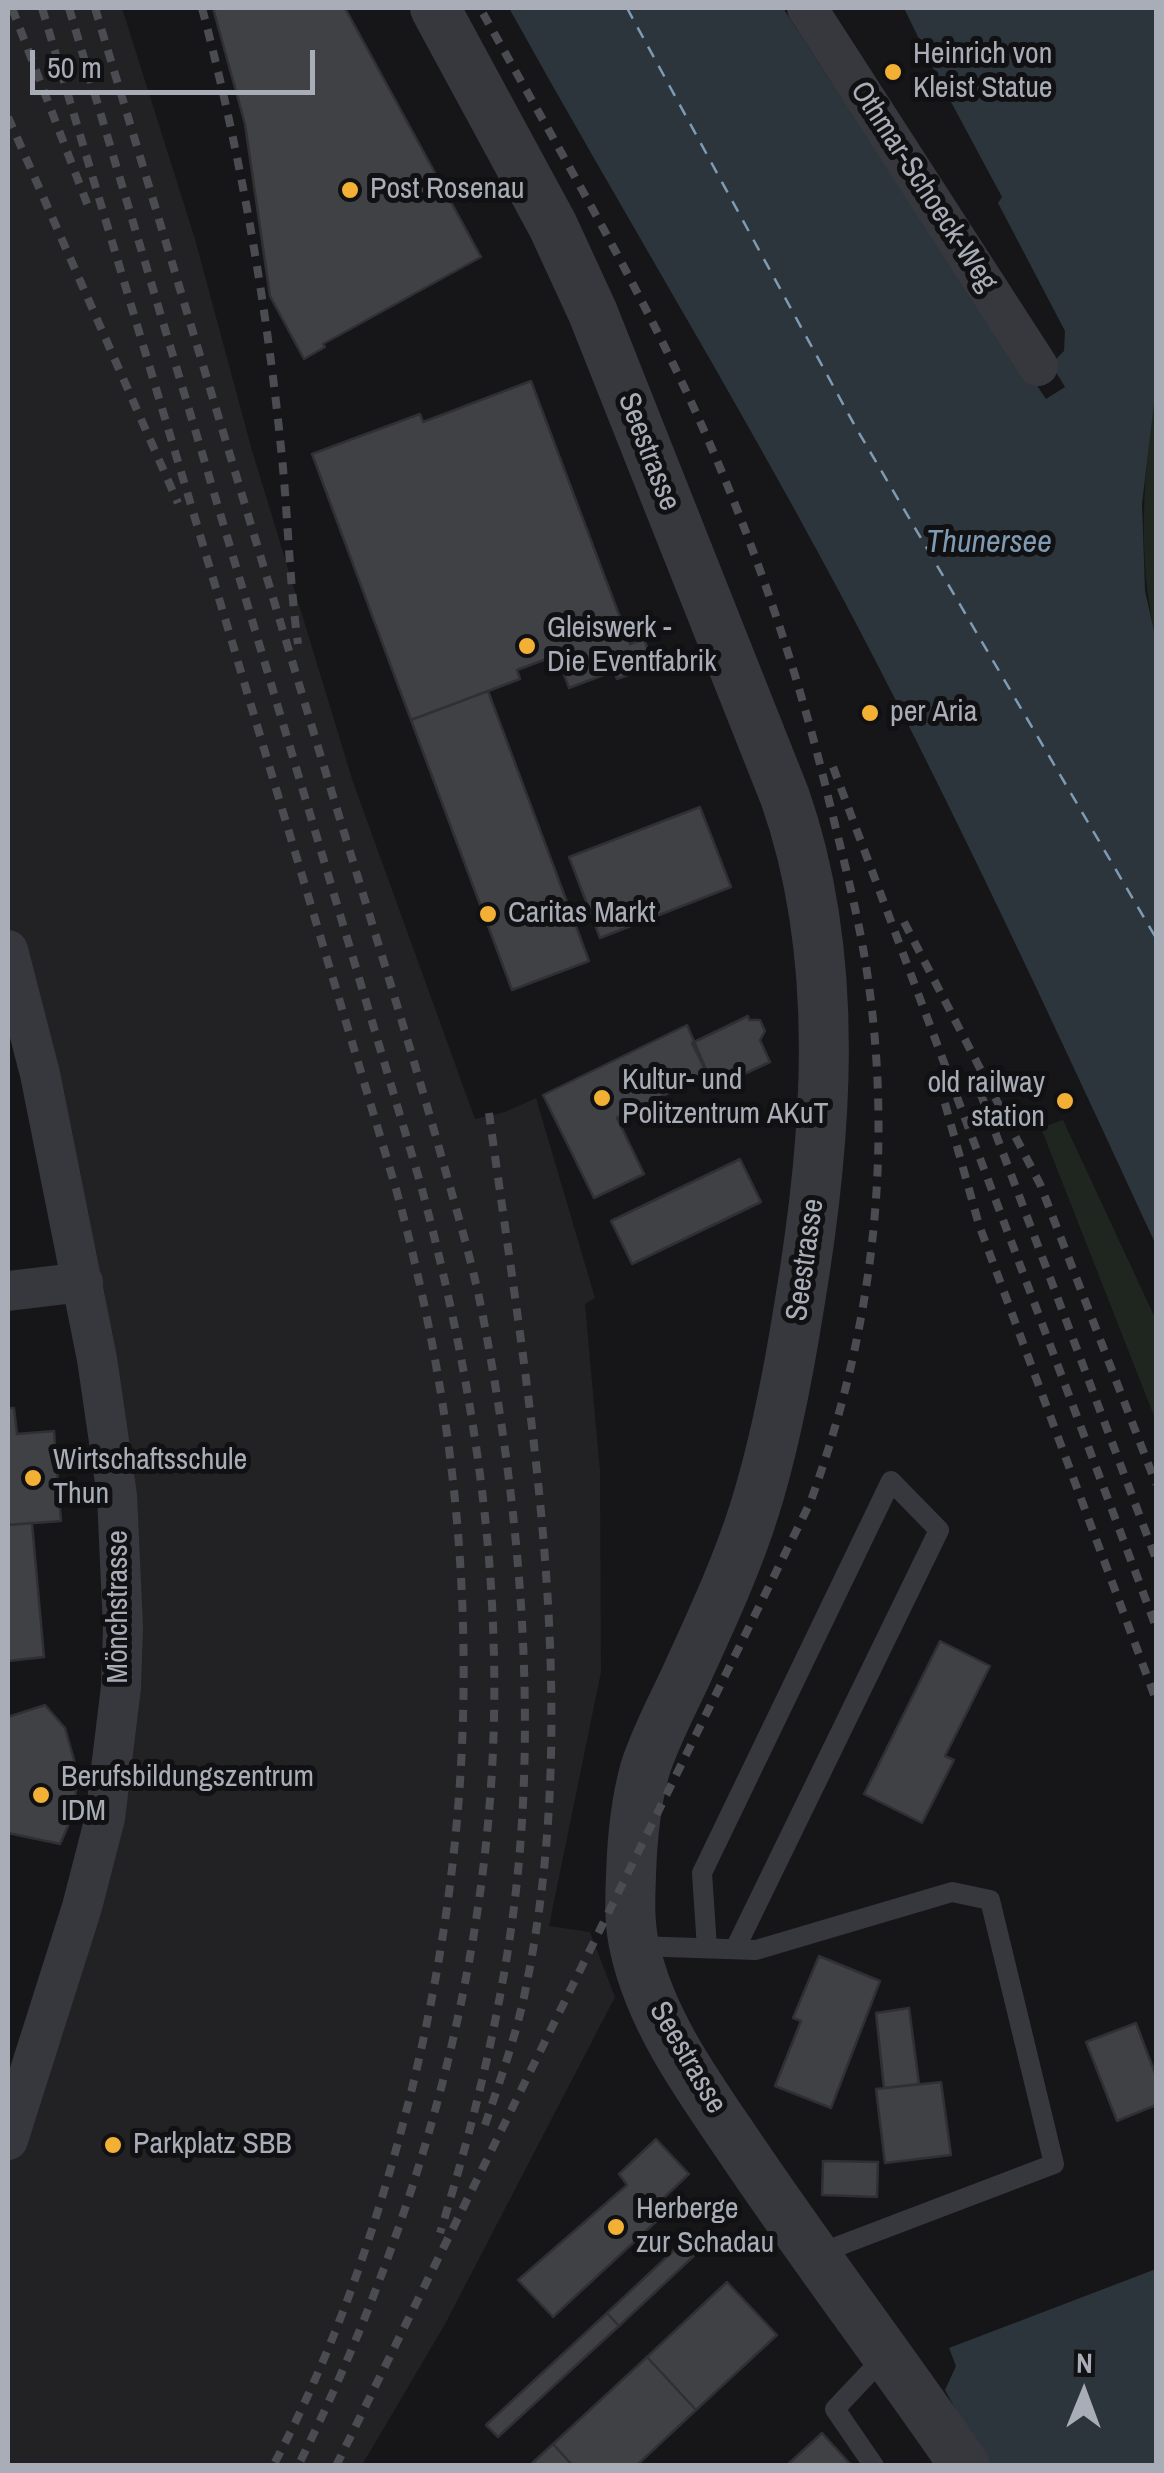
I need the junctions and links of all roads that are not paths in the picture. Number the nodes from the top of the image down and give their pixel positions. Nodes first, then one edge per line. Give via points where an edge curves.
1 (434, 8) edge
2 (807, 8) edge
3 (1038, 366) dead end
4 (8, 950) edge
5 (84, 1282) junction
6 (8, 1291) edge
7 (634, 1946) junction
8 (707, 1948) junction
9 (736, 1949) junction
10 (8, 2140) edge
11 (813, 2256) junction
12 (886, 2355) junction
13 (874, 2466) edge
14 (964, 2466) edge

1 - 7 street, Seestrasse via 594,313 785,797 814,915 823,1064 817,1180 793,1347 754,1510 646,1768 631,1853
2 - 3 street, Othmar-Schoeck-Weg
4 - 5 street, Mönchstrasse
5 - 6 street
5 - 10 street, Mönchstrasse via 117,1496 121,1687 105,1818
7 - 8 lane
7 - 11 street, Seestrasse via 675,2048
8 - 9 lane
8 - 9 lane via 702,1873 891,1481 939,1530
9 - 11 lane via 756,1950 952,1892 990,1900 1008,1967 1054,2164
11 - 12 street, Seestrasse
12 - 13 lane via 835,2409
12 - 14 street, Seestrasse

